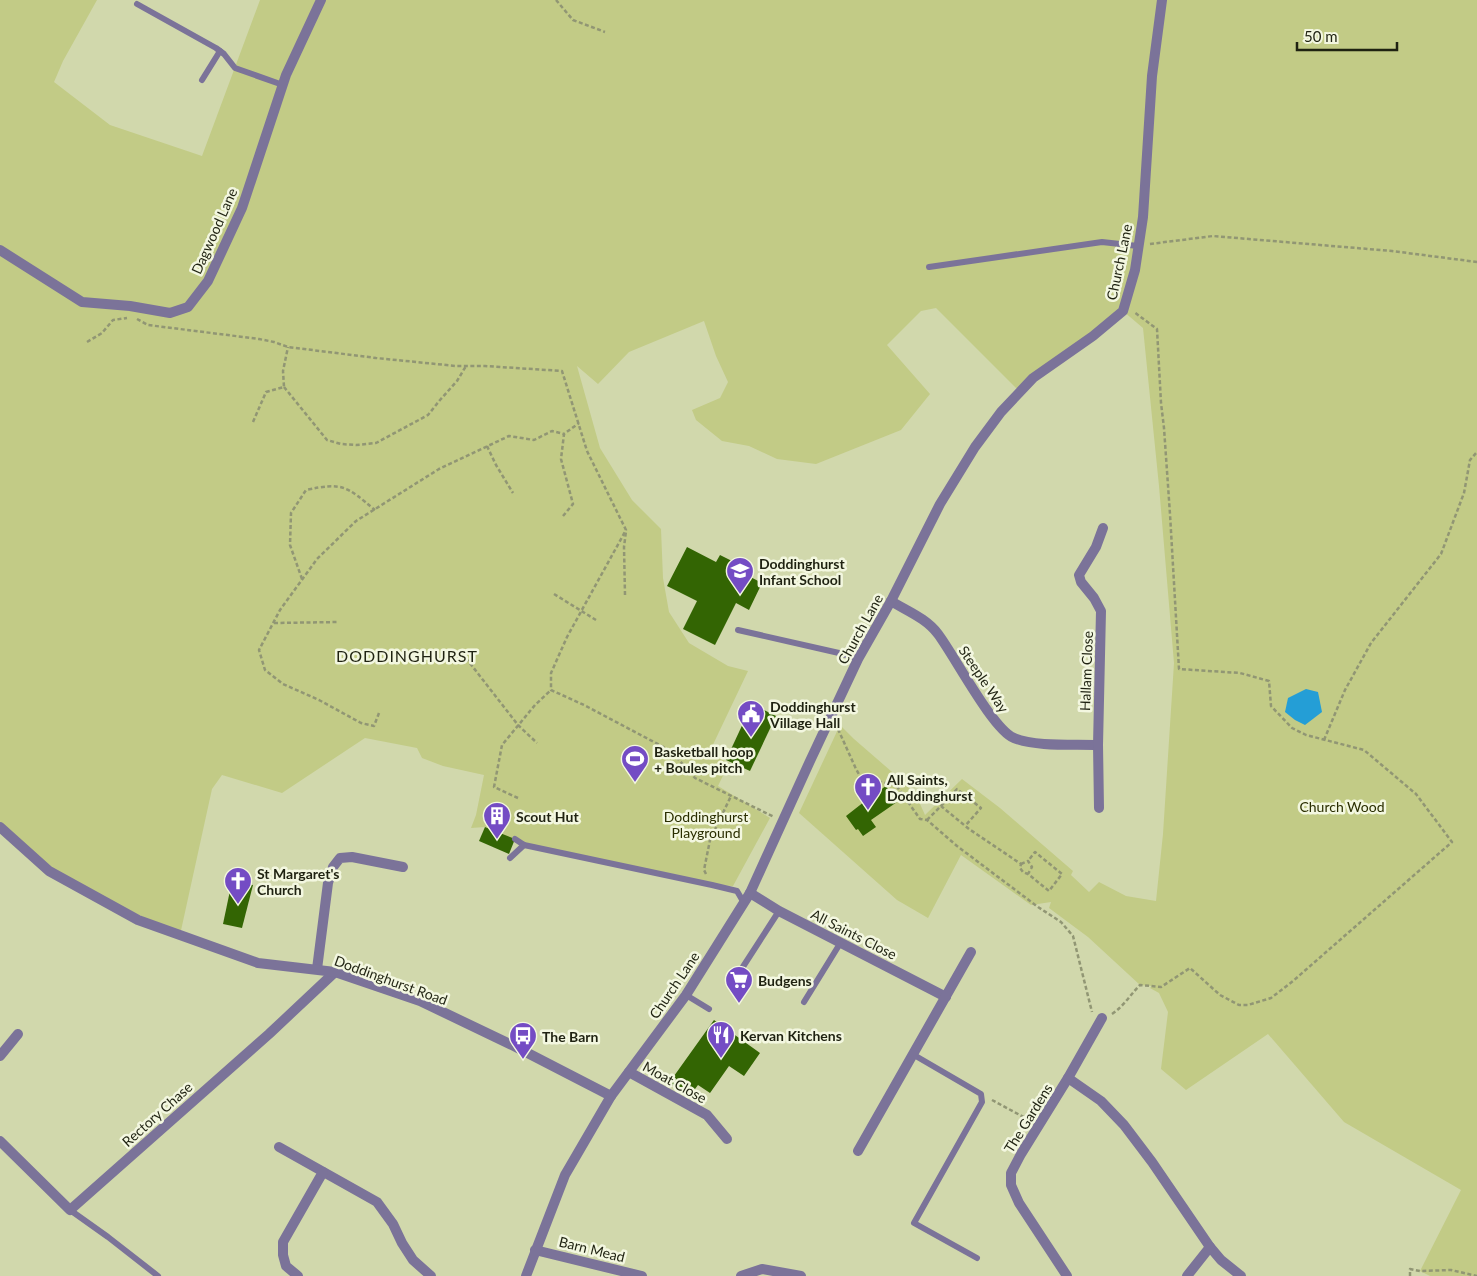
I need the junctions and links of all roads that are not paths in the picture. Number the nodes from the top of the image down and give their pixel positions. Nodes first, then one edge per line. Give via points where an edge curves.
1 (321, 0) edge
2 (1162, 0) edge
3 (136, 4) dead end
4 (220, 50) junction
5 (202, 80) dead end
6 (283, 85) junction
7 (1138, 246) junction
8 (0, 250) edge
9 (929, 266) dead end
10 (1103, 528) dead end
11 (891, 601) junction
12 (738, 630) dead end
13 (858, 659) junction
14 (1098, 745) junction
15 (1099, 808) dead end
16 (0, 827) edge
17 (515, 840) dead end
18 (524, 845) junction
19 (510, 858) dead end
20 (403, 867) dead end
21 (750, 893) junction
22 (744, 903) junction
23 (779, 911) junction
24 (841, 942) junction
25 (971, 952) dead end
26 (317, 969) junction
27 (335, 972) junction
28 (736, 976) dead end
29 (686, 995) junction
30 (946, 997) junction
31 (804, 1002) dead end
32 (708, 1009) dead end
33 (1102, 1018) road end
34 (18, 1034) dead end
35 (914, 1055) junction
36 (0, 1056) edge
37 (629, 1072) junction
38 (1068, 1078) junction
39 (611, 1096) junction
40 (727, 1139) dead end
41 (0, 1141) edge
42 (279, 1147) dead end
43 (858, 1151) dead end
44 (323, 1172) junction
45 (70, 1210) junction
46 (1210, 1246) junction
47 (535, 1250) junction
48 (977, 1258) dead end
49 (158, 1276) edge
50 (298, 1276) edge
51 (431, 1276) edge
52 (526, 1276) edge
53 (642, 1276) edge
54 (741, 1276) edge
55 (802, 1276) edge
56 (1067, 1276) edge
57 (1187, 1276) edge
58 (1241, 1276) edge

1 - 6 street, Dagwood Lane
2 - 7 street, Church Lane via 1152,76 1143,217
3 - 4 lane
4 - 5 lane
4 - 6 lane via 235,68
6 - 8 street, Dagwood Lane via 242,208 208,281 188,307 170,313 82,302
7 - 9 lane via 1102,242
7 - 11 street, Church Lane via 1123,311 1033,378 1002,412 975,447 940,504
10 - 14 street, Hallam Close via 1079,575 1101,611
11 - 13 street, Church Lane
11 - 14 street, Steeple Way via 925,620 937,633 995,722 1012,738 1033,743
12 - 13 lane
13 - 21 street, Church Lane
14 - 15 street, Hallam Close
16 - 26 street, Doddinghurst Road via 49,871 138,920 258,963
17 - 18 lane
18 - 19 lane
18 - 22 lane via 712,885 737,892
20 - 26 street via 352,857 340,858 328,883
21 - 22 street, Church Lane
21 - 23 street, All Saints Close
22 - 29 street, Church Lane
23 - 24 street, All Saints Close
23 - 28 lane
24 - 30 street, All Saints Close
24 - 31 lane
25 - 30 street
26 - 27 street, Doddinghurst Road
27 - 39 street, Doddinghurst Road via 420,1002
27 - 45 street, Rectory Chase
29 - 32 lane
29 - 37 street, Church Lane
30 - 35 street
33 - 38 street, The Gardens
34 - 36 street
35 - 43 street
35 - 48 lane via 982,1094 982,1102 914,1223
37 - 39 street, Church Lane
37 - 40 street, Moat Close via 707,1115
38 - 46 street, The Gardens via 1102,1101 1124,1125
38 - 56 street, The Gardens via 1011,1173 1011,1185 1019,1202
39 - 47 street, Church Lane via 565,1175
41 - 45 street
42 - 44 street
44 - 50 street via 283,1242 286,1266
44 - 51 street via 377,1202 413,1260
45 - 49 lane
46 - 57 street
46 - 58 street, The Gardens
47 - 52 street, Church Lane
47 - 53 street, Barn Mead
54 - 55 street via 762,1270

